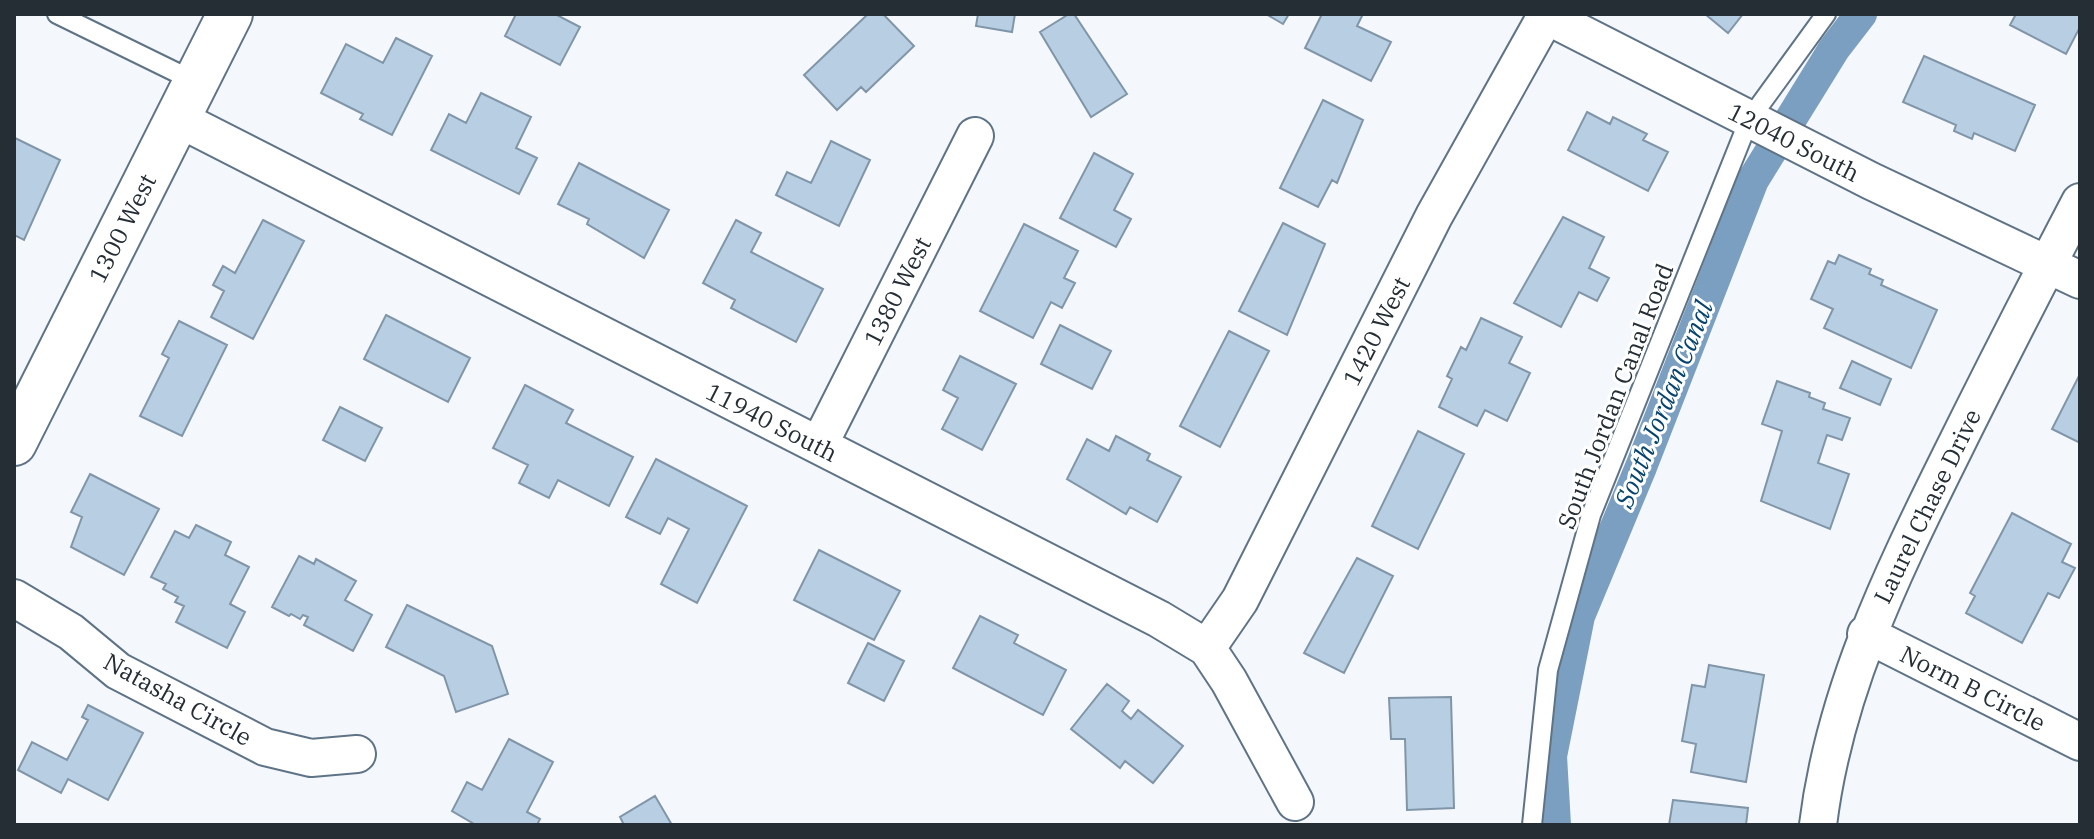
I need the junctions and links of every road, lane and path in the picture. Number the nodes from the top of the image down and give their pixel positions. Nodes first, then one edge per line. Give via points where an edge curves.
1 (57, 14) edge
2 (230, 14) edge
3 (1545, 14) edge
4 (1826, 14) edge
5 (187, 100) junction
6 (1749, 120) junction
7 (975, 136) dead end
8 (2080, 202) edge
9 (2048, 263) junction
10 (2080, 280) edge
11 (14, 443) edge
12 (819, 445) junction
13 (14, 598) edge
14 (1866, 634) junction
15 (1207, 648) junction
16 (2080, 742) edge
17 (357, 754) dead end
18 (1295, 802) dead end
19 (1532, 825) edge
20 (1818, 825) edge

1 - 5 lane
2 - 5 street, 1300 West
3 - 6 street, 12040 South
3 - 15 street, 1420 West via 1434,216 1240,600
4 - 6 lane, South Jordan Canal Road
5 - 11 street, 1300 West
5 - 12 street, 11940 South
6 - 9 street, 12040 South
6 - 19 lane, South Jordan Canal Road via 1591,515 1548,670
7 - 12 street, 1380 West
8 - 9 street, Laurel Chase Drive
9 - 10 street, 12040 South
9 - 14 street, Laurel Chase Drive
12 - 15 street, 11940 South
13 - 17 street, Natasha Circle via 71,632 118,671 265,747 311,758
14 - 16 street, Norm B Circle
14 - 20 street, Laurel Chase Drive via 1828,756
15 - 18 street, 11940 South

